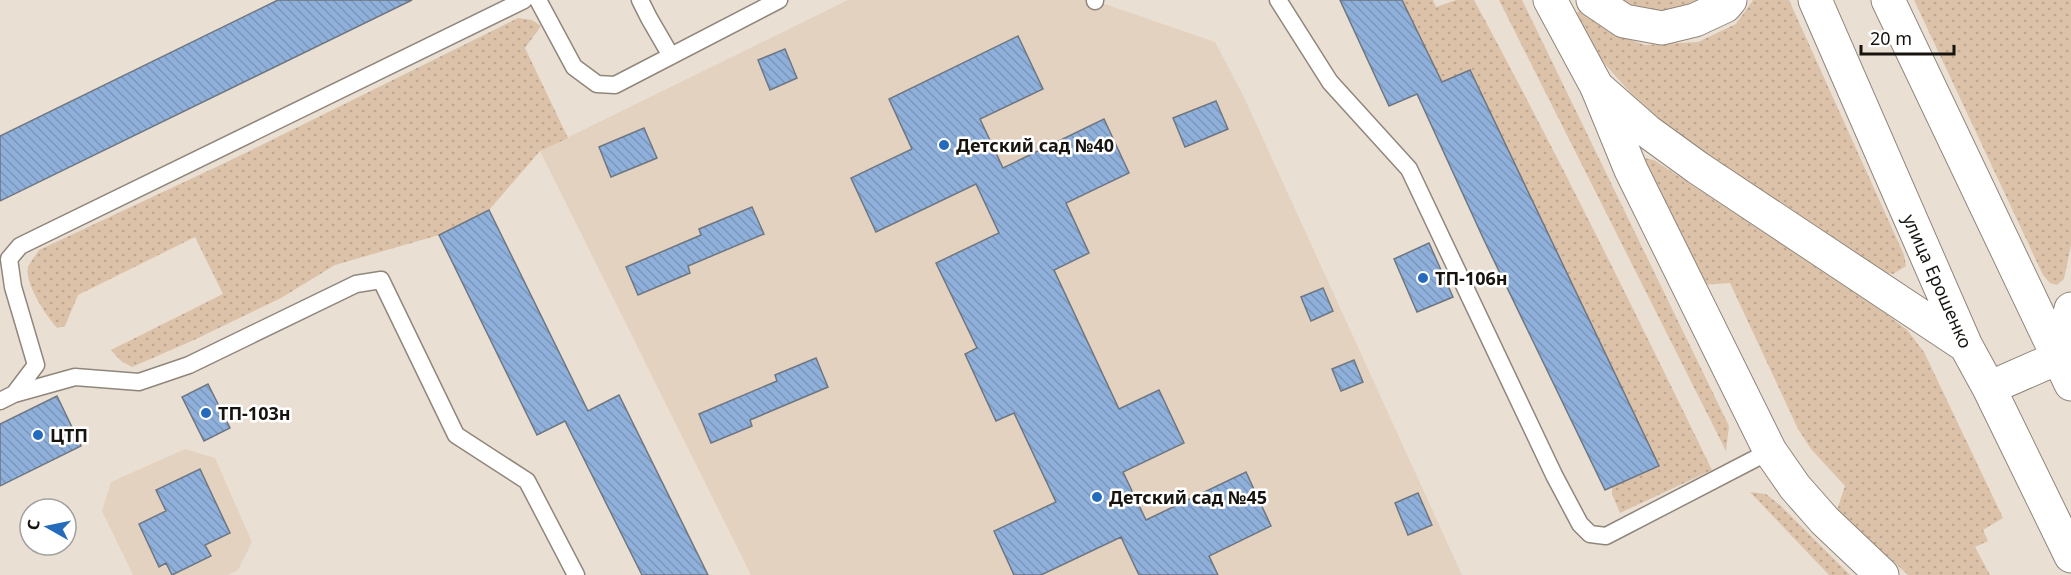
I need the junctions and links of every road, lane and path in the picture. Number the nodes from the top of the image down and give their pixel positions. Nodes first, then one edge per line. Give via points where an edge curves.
1 (524, 0) edge
2 (538, 0) edge
3 (640, 0) edge
4 (779, 0) edge
5 (1278, 0) edge
6 (1550, 0) edge
7 (1593, 0) edge
8 (1730, 0) edge
9 (1815, 0) edge
10 (1888, 0) edge
11 (671, 56) junction
12 (1597, 87) junction
13 (2071, 309) edge
14 (1966, 346) junction
15 (2065, 371) edge
16 (1989, 388) junction
17 (7, 398) edge
18 (1770, 451) junction
19 (2071, 556) edge
20 (576, 575) edge
21 (1882, 575) edge

1 - 17 lane via 20,246 9,259 13,287 36,365
2 - 11 lane via 574,67 597,84 615,85
3 - 11 lane
4 - 11 lane
5 - 18 lane via 1330,81 1408,169 1554,475 1580,524 1590,534 1606,536
6 - 12 main road
7 - 8 main road via 1624,21 1662,28 1695,20
9 - 14 main road, улица Ерошенко
10 - 15 main road
12 - 14 main road via 1647,131 1698,168
12 - 18 main road via 1631,170
13 - 15 main road
14 - 16 main road, улица Ерошенко
15 - 16 main road
16 - 19 main road, улица Ерошенко
17 - 20 lane via 75,377 139,382 189,364 356,284 381,280 456,435 527,481
18 - 21 main road via 1817,512

